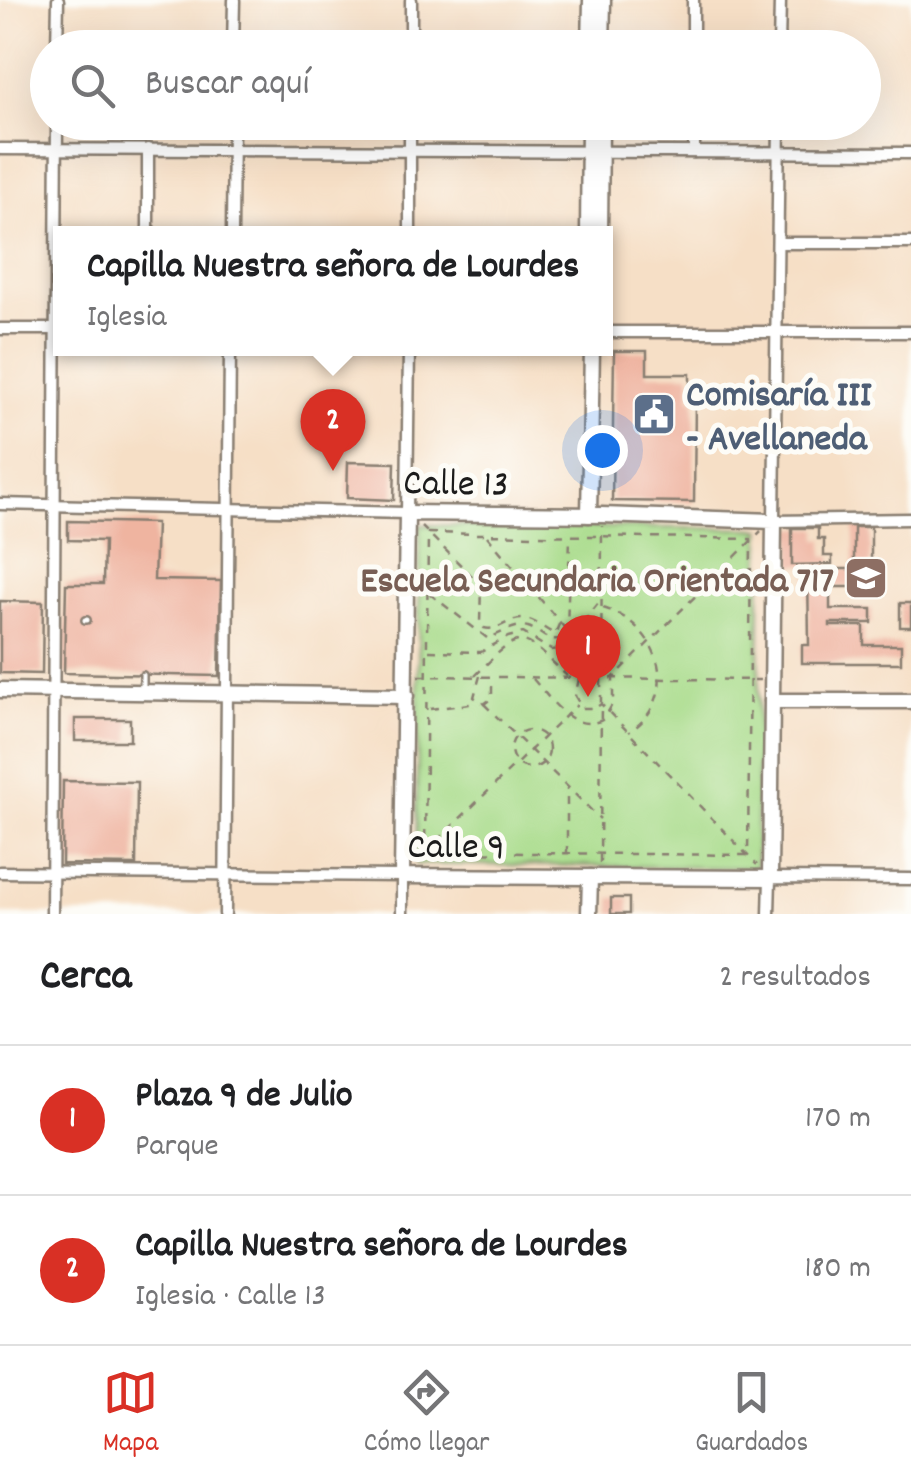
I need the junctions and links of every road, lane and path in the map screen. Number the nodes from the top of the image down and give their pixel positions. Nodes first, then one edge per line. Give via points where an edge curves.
1 (58, 0) edge
2 (234, 0) edge
3 (411, 0) edge
4 (590, 0) edge
5 (603, 0) edge
6 (693, 0) edge
7 (780, 0) edge
8 (57, 30) edge
9 (233, 30) edge
10 (411, 30) edge
11 (590, 30) edge
12 (602, 30) edge
13 (693, 30) edge
14 (779, 30) edge
15 (57, 140) edge
16 (232, 140) edge
17 (410, 140) edge
18 (593, 140) edge
19 (597, 140) edge
20 (694, 140) edge
21 (778, 140) edge
22 (148, 148) junction
23 (0, 149) edge
24 (57, 149) junction
25 (232, 151) junction
26 (410, 151) junction
27 (595, 151) junction
28 (694, 152) junction
29 (911, 152) edge
30 (778, 154) junction
31 (57, 226) edge
32 (148, 226) edge
33 (232, 226) edge
34 (410, 226) edge
35 (589, 226) edge
36 (600, 226) edge
37 (778, 243) junction
38 (911, 243) edge
39 (0, 329) edge
40 (53, 329) edge
41 (613, 332) edge
42 (777, 332) junction
43 (911, 332) edge
44 (58, 356) edge
45 (230, 356) edge
46 (409, 356) edge
47 (592, 356) edge
48 (0, 504) edge
49 (55, 505) junction
50 (229, 510) junction
51 (408, 513) junction
52 (596, 515) junction
53 (911, 520) edge
54 (774, 521) junction
55 (428, 533) junction
56 (486, 535) junction
57 (570, 536) junction
58 (602, 536) junction
59 (751, 539) junction
60 (480, 585) junction
61 (529, 586) junction
62 (429, 594) junction
63 (602, 598) junction
64 (602, 608) junction
65 (560, 622) junction
66 (567, 631) junction
67 (572, 637) junction
68 (650, 641) junction
69 (429, 650) junction
70 (601, 671) junction
71 (144, 674) dead end
72 (406, 675) junction
73 (429, 676) junction
74 (477, 676) junction
75 (492, 676) junction
76 (532, 677) junction
77 (568, 677) junction
78 (579, 677) junction
79 (601, 678) junction
80 (614, 678) junction
81 (659, 679) junction
82 (750, 680) junction
83 (772, 680) junction
84 (0, 690) edge
85 (54, 691) junction
86 (142, 692) junction
87 (227, 693) junction
88 (406, 696) junction
89 (772, 700) junction
90 (911, 701) edge
91 (478, 702) junction
92 (484, 704) junction
93 (578, 704) junction
94 (601, 704) junction
95 (429, 709) junction
96 (609, 713) junction
97 (566, 714) junction
98 (601, 720) junction
99 (628, 732) junction
100 (516, 736) junction
101 (544, 736) junction
102 (530, 750) junction
103 (517, 763) junction
104 (544, 763) junction
105 (567, 787) junction
106 (600, 820) junction
107 (425, 852) junction
108 (567, 854) junction
109 (600, 854) junction
110 (748, 856) junction
111 (0, 872) edge
112 (52, 873) junction
113 (225, 874) junction
114 (402, 876) junction
115 (595, 877) junction
116 (770, 878) junction
117 (911, 879) edge
118 (52, 914) edge
119 (225, 914) edge
120 (402, 914) edge
121 (589, 914) edge
122 (770, 914) edge

1 - 8 street
2 - 9 street
3 - 10 street
4 - 11 street
5 - 12 street
6 - 13 street
7 - 14 street
15 - 24 street
16 - 25 street
17 - 26 street
18 - 27 street
19 - 27 street
20 - 28 street
21 - 30 street
22 - 24 street
22 - 25 street
22 - 32 street
23 - 24 street
24 - 31 street
25 - 26 street
25 - 33 street
26 - 27 street
26 - 34 street
27 - 28 street
27 - 35 street
27 - 36 street
28 - 30 street
29 - 30 street
30 - 37 street
37 - 38 street
37 - 42 street
39 - 40 street
41 - 42 street
42 - 43 street
42 - 54 street
44 - 49 street
45 - 50 street
46 - 51 street
47 - 52 street
48 - 49 street, Calle 13
49 - 50 street, Calle 13
49 - 85 street via 60,620
50 - 51 street, Calle 13
50 - 87 street
51 - 52 street, Calle 13
51 - 55 path
51 - 72 street
52 - 54 street, Calle 13
52 - 58 path
53 - 54 street, Calle 13
54 - 59 path
54 - 83 street
55 - 56 path
55 - 60 path
55 - 62 path
56 - 57 path
56 - 61 path
57 - 58 path
57 - 66 path
58 - 59 path
58 - 63 path
59 - 68 path
59 - 82 path
60 - 61 path
60 - 65 path via 480,623 490,630 526,619 556,634
61 - 65 path
62 - 66 path via 487,638 519,626 548,640
62 - 69 path
63 - 64 path
63 - 67 path
64 - 68 path via 632,620
64 - 70 path
65 - 66 path
66 - 67 path
67 - 69 path via 556,650 523,633 481,652
67 - 70 path
68 - 80 path
68 - 81 path
69 - 73 path
70 - 79 path
71 - 86 lane
72 - 73 path
72 - 88 street
73 - 74 path
73 - 95 path
74 - 75 path
74 - 77 path via 521,639
74 - 91 path
75 - 76 path
75 - 92 path via 492,698
76 - 77 path
76 - 97 path
77 - 78 path
78 - 79 path
78 - 93 path
79 - 80 path
79 - 94 path
80 - 81 path
80 - 96 path
81 - 82 path
81 - 99 path via 652,708
82 - 83 path
82 - 110 path
83 - 89 street
84 - 85 street
85 - 86 street
85 - 112 street
86 - 87 street
87 - 88 street
87 - 113 street
88 - 114 street
89 - 90 street
89 - 116 street
91 - 92 path
91 - 95 path
92 - 100 path
93 - 94 path via 588,710
93 - 97 path
94 - 96 path
94 - 98 path
95 - 107 path
96 - 98 path
96 - 99 path
97 - 98 path via 579,722
97 - 101 path
98 - 106 path
99 - 110 path
100 - 101 path via 530,730
100 - 102 path
100 - 103 path via 511,750
101 - 102 path
101 - 104 path via 550,751
102 - 103 path
102 - 104 path
103 - 104 path
103 - 107 path
104 - 105 path
105 - 106 path
105 - 108 path
106 - 109 path
107 - 108 path
107 - 114 path
108 - 109 path
109 - 110 path
109 - 115 path
110 - 116 path
111 - 112 street, Calle 9
112 - 113 street, Calle 9
112 - 118 street
113 - 114 street, Calle 9
113 - 119 street
114 - 115 street, Calle 9
114 - 120 street
115 - 116 street, Calle 9
115 - 121 street
116 - 117 street, Calle 9
116 - 122 street

